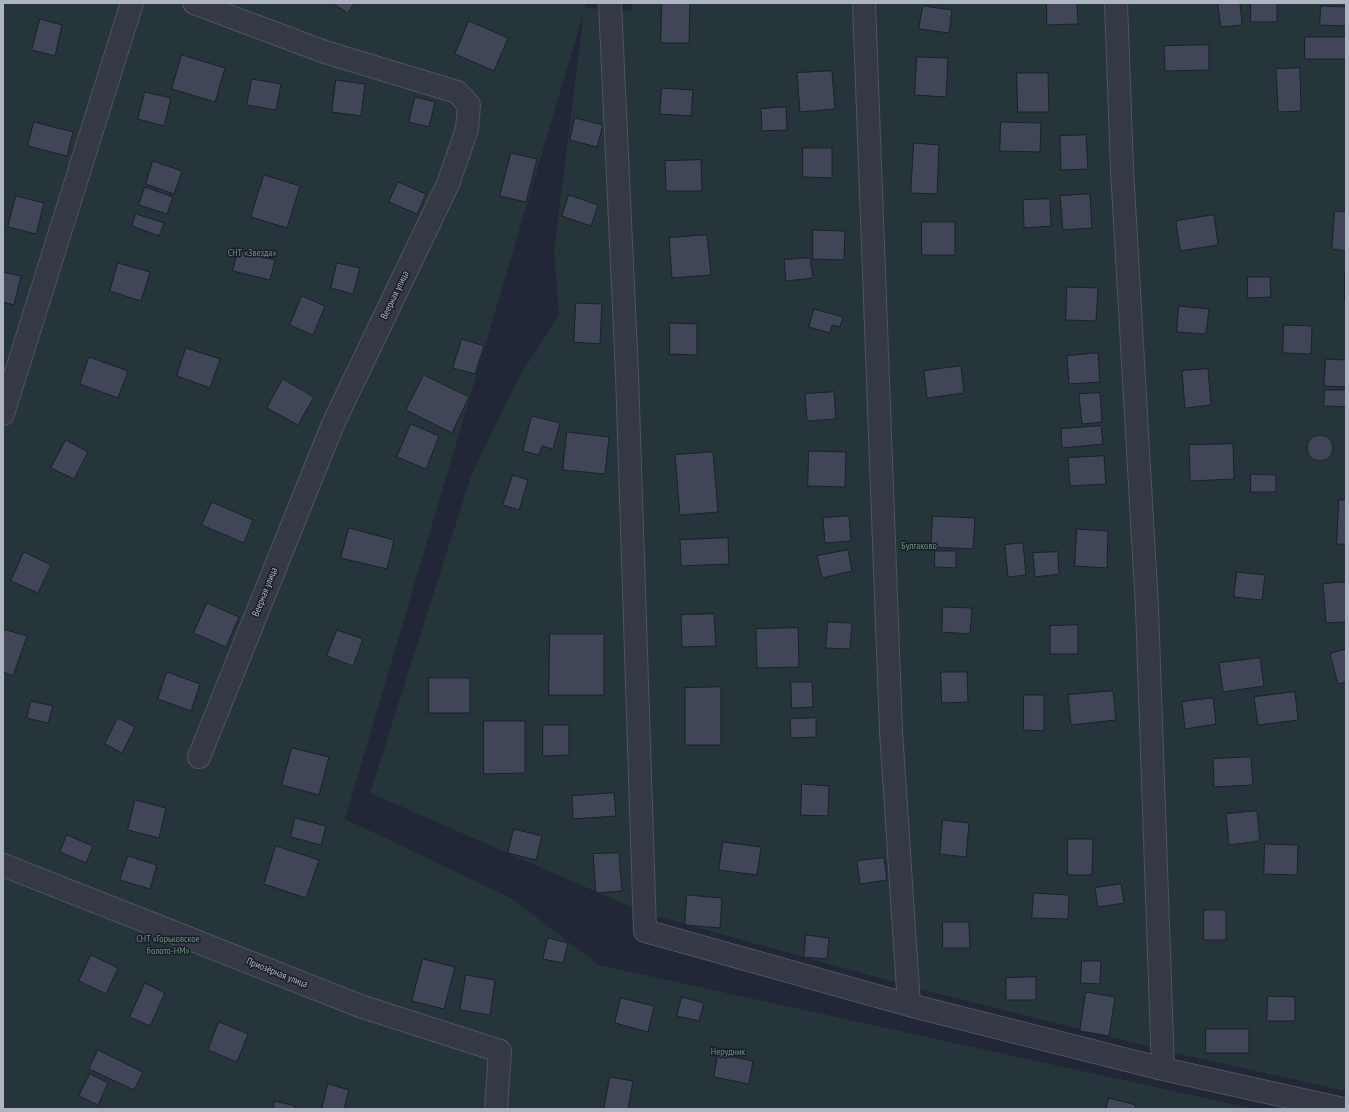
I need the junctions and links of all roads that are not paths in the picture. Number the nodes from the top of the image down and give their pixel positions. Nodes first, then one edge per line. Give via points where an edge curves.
1 (132, 3) edge
2 (194, 3) edge
3 (610, 3) edge
4 (864, 3) edge
5 (1116, 3) edge
6 (3, 414) edge
7 (200, 757) dead end
8 (3, 865) edge
9 (909, 1005) junction
10 (1163, 1069) junction
11 (496, 1109) edge
12 (1343, 1109) edge

1 - 6 street
2 - 7 street, Веерная улица via 325,52 457,92 469,106 467,129 448,184 332,424
3 - 9 street via 627,374 645,932
4 - 9 street via 891,731
5 - 10 street via 1122,169 1147,608
8 - 11 street, Приозёрная улица via 360,1006 500,1051
9 - 10 street
10 - 12 street

